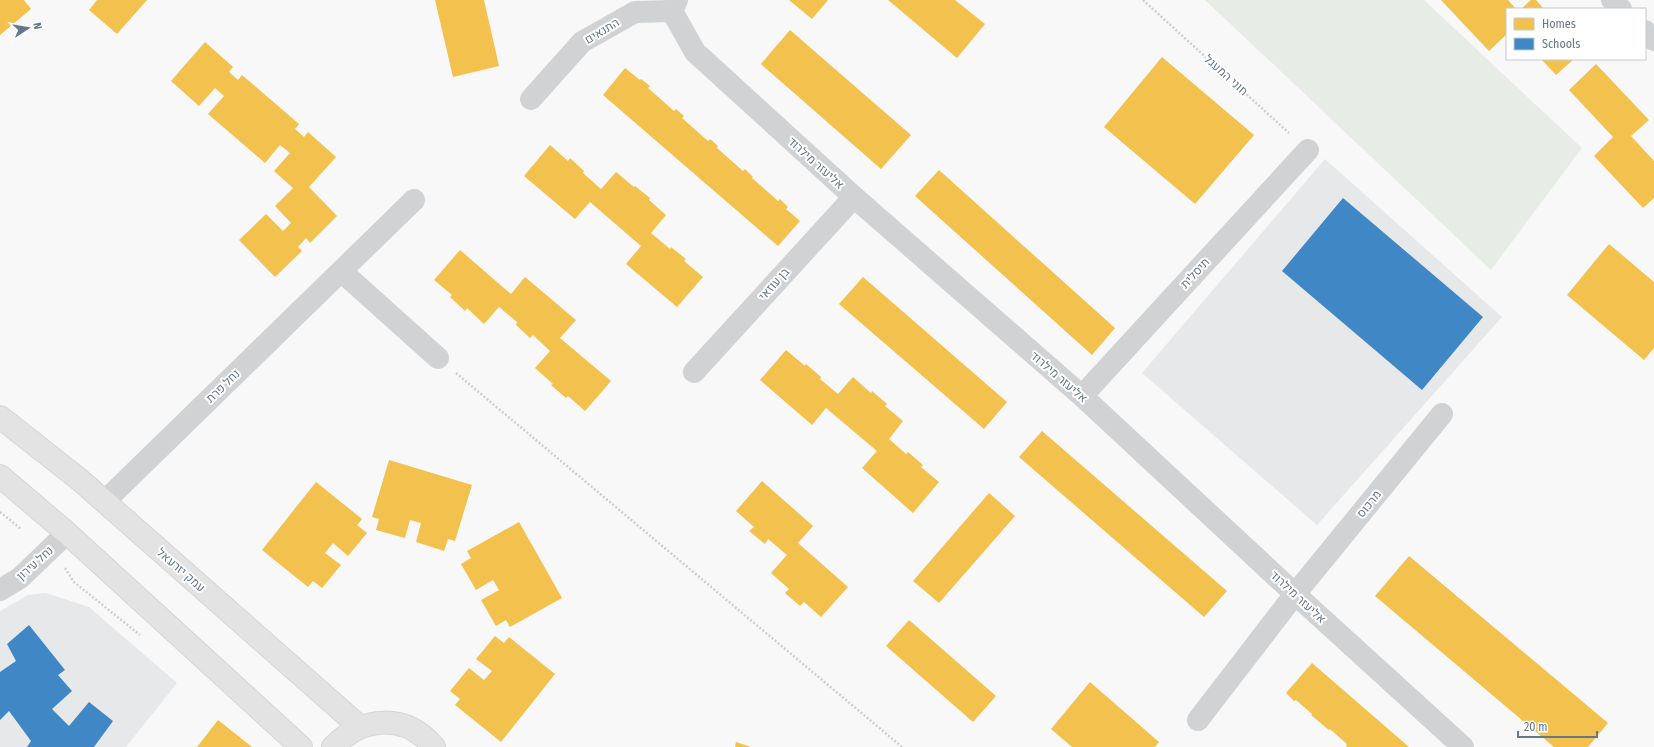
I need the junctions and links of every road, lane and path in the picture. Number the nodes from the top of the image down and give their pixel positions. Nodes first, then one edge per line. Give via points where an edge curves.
1 (1143, 0) edge
2 (1612, 0) edge
3 (674, 6) edge
4 (1620, 8) edge
5 (1646, 32) edge
6 (1654, 40) edge
7 (531, 99) dead end
8 (1308, 150) joint
9 (854, 197) junction
10 (414, 200) dead end
11 (341, 271) junction
12 (438, 358) joint
13 (694, 372) dead end
14 (1082, 396) junction
15 (1442, 414) dead end
16 (0, 417) edge
17 (0, 476) edge
18 (104, 502) junction
19 (0, 512) edge
20 (23, 530) dead end
21 (67, 533) junction
22 (0, 590) edge
23 (1295, 594) junction
24 (1198, 720) dead end
25 (360, 727) junction
26 (301, 747) edge
27 (333, 747) edge
28 (434, 747) edge
29 (902, 747) edge
30 (1463, 747) edge

1 - 8 path, חוני המעגל
2 - 4 street
3 - 7 street, התנאים via 635,12 582,42
3 - 9 street, אליעזר מילרוד via 694,52
5 - 6 street
8 - 14 street, תיסלית
9 - 13 street, בן עוזאי
9 - 14 street, אליעזר מילרוד
10 - 11 street, נחל פרת
11 - 12 street
11 - 18 street, נחל פרת
12 - 29 path
14 - 23 street, אליעזר מילרוד
15 - 23 street, מרכוס
16 - 18 main road, עמק יזרעאל
17 - 21 main road
18 - 25 main road, עמק יזרעאל
19 - 20 path
21 - 22 street, נחל עירון via 20,578
21 - 26 main road
23 - 24 street, מרכוס
23 - 30 street, אליעזר מילרוד
25 - 27 main road
25 - 28 main road via 377,722 396,723 412,729

